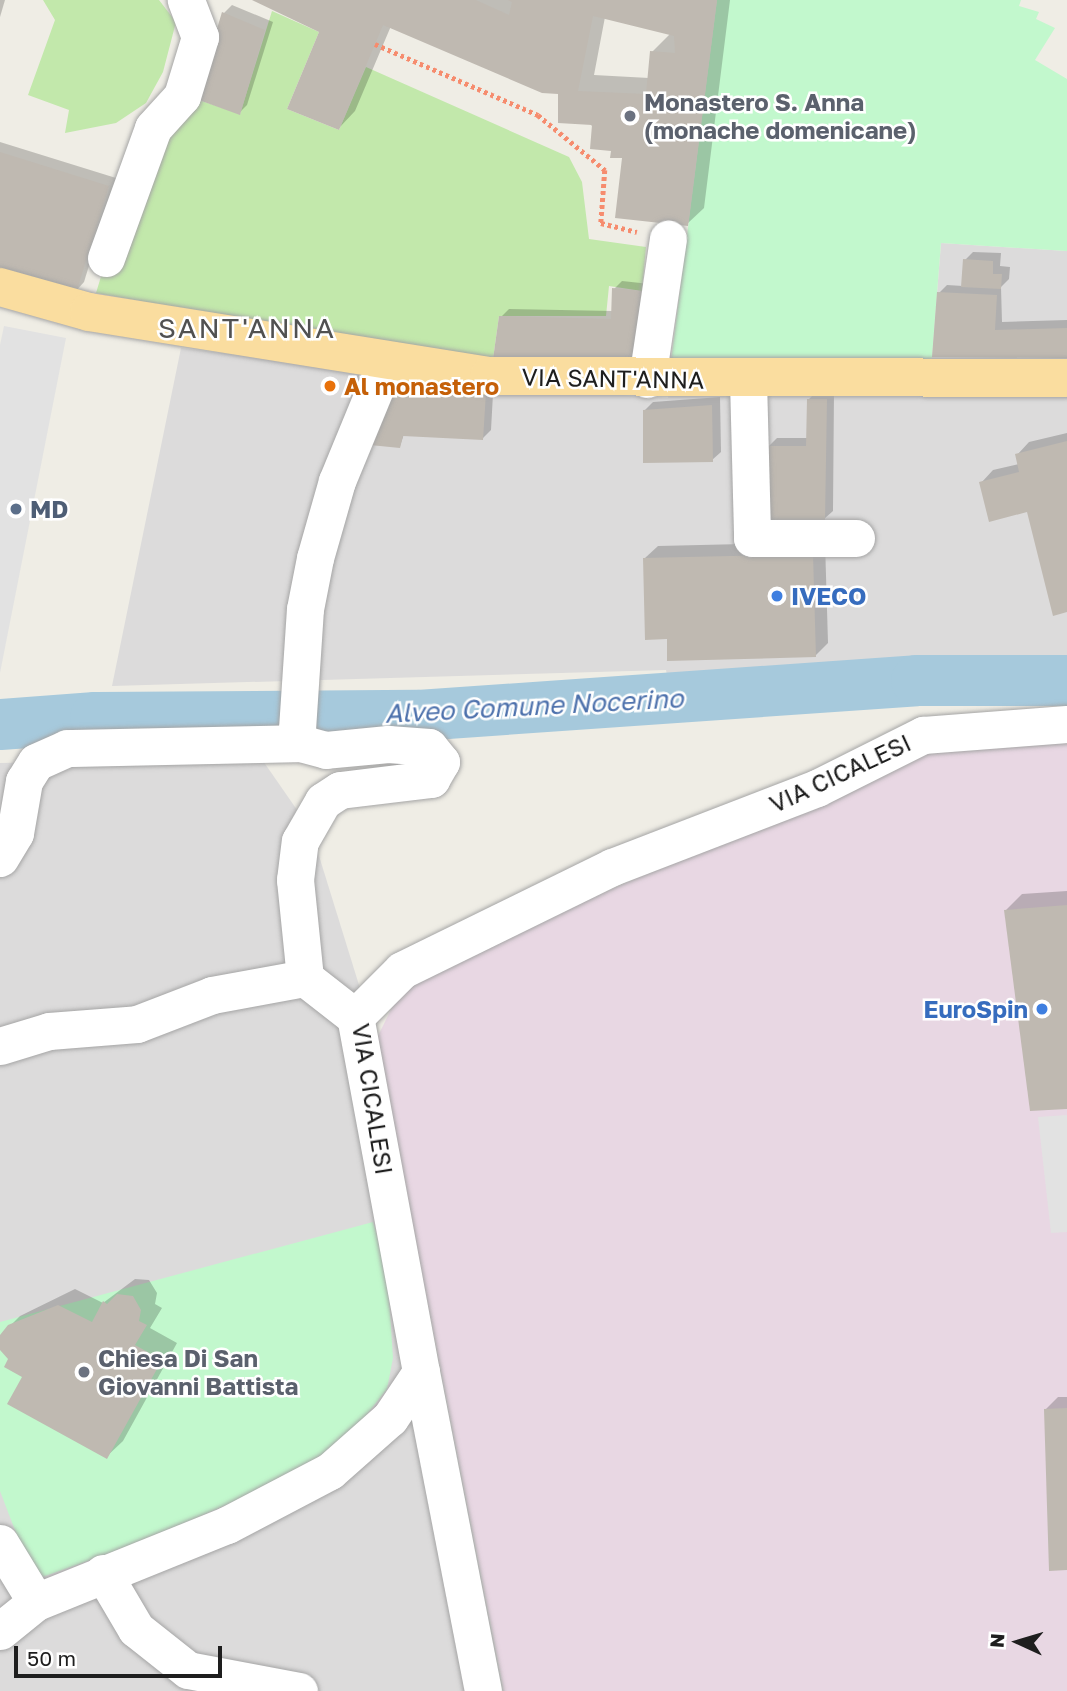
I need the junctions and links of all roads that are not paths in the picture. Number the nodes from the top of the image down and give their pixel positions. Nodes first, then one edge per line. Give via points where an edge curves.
1 (186, 0) edge
2 (668, 239) road end
3 (106, 258) dead end
4 (0, 287) edge
5 (386, 362) junction
6 (1067, 378) edge
7 (648, 379) junction
8 (748, 380) junction
9 (856, 538) dead end
10 (1067, 724) edge
11 (298, 736) junction
12 (0, 858) edge
13 (305, 978) junction
14 (355, 1017) junction
15 (0, 1046) edge
16 (421, 1372) junction
17 (378, 1432) junction
18 (435, 1443) junction
19 (0, 1544) edge
20 (103, 1573) junction
21 (36, 1602) junction
22 (0, 1631) edge
23 (299, 1691) edge
24 (483, 1691) edge

1 - 3 street via 200,37 183,96 153,128
2 - 7 street
4 - 5 main road, VIA SANT'ANNA via 89,312
5 - 7 main road, VIA SANT'ANNA via 489,376
5 - 11 street via 337,481 315,558 298,690
6 - 8 main road, VIA SANT'ANNA
7 - 8 main road, VIA SANT'ANNA
8 - 9 street via 752,538
10 - 14 street, VIA CICALESI via 923,735 817,788 612,867 402,970
11 - 12 street via 67,748 36,762 23,781 15,833
11 - 13 street via 326,750 388,744 429,747 441,762 431,779 340,790 323,801 300,841 295,880
13 - 14 street
13 - 15 street via 212,995 136,1024 49,1031
14 - 16 street, VIA CICALESI
16 - 17 street
16 - 18 street, VIA CICALESI
17 - 18 street
17 - 20 street via 330,1471 227,1525
18 - 24 street, VIA CICALESI
19 - 21 street
20 - 21 street
20 - 23 street via 136,1629 188,1670
21 - 22 street

